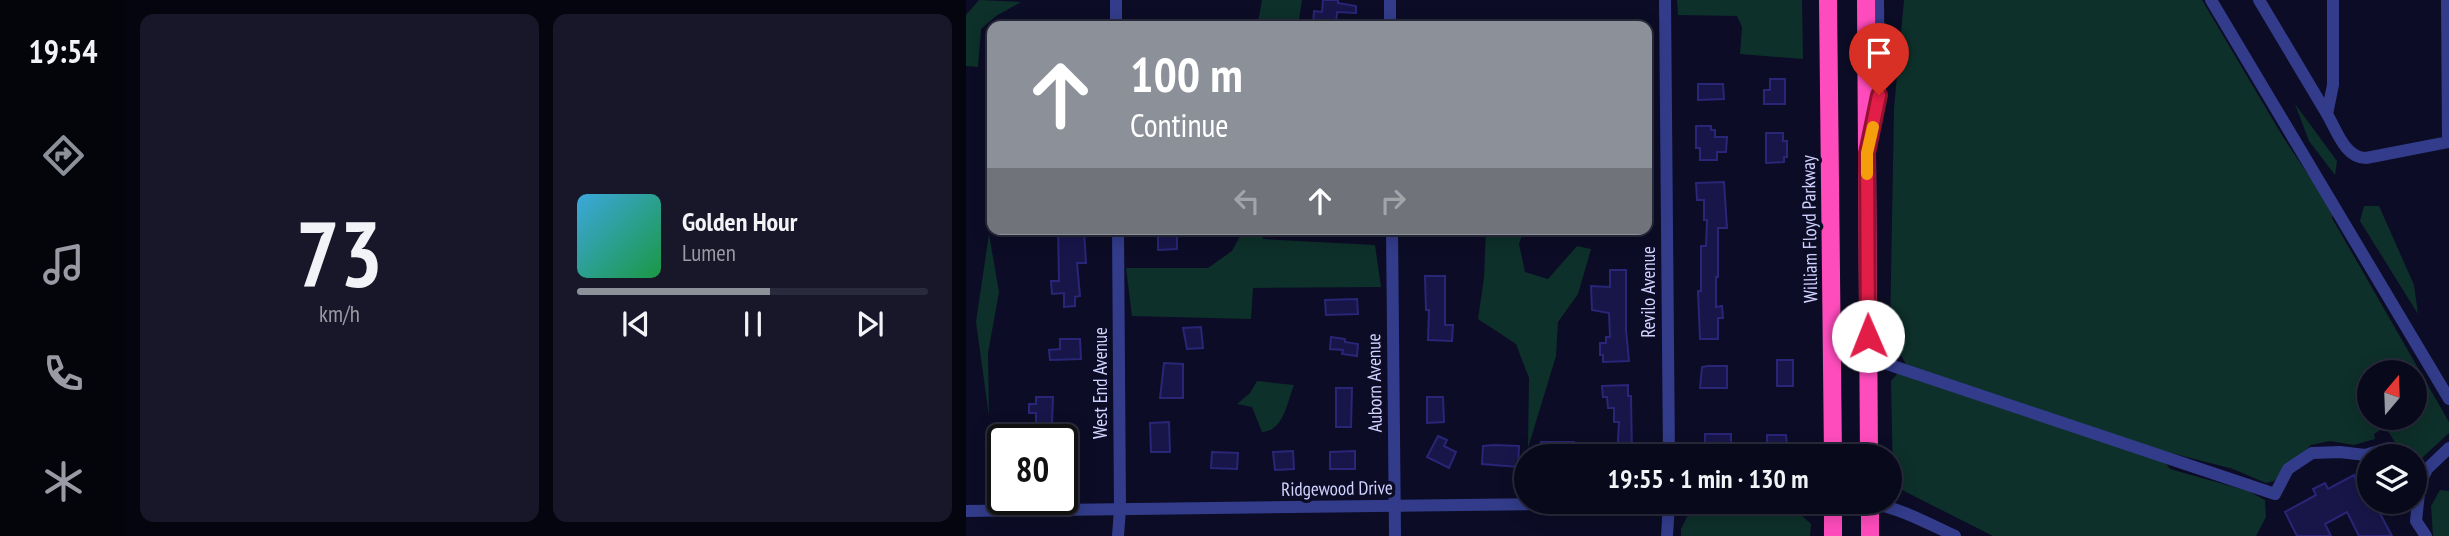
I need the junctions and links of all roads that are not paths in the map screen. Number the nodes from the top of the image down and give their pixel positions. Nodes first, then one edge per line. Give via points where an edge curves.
1 (1116, 0) edge
2 (1390, 0) edge
3 (1665, 0) edge
4 (1828, 0) edge
5 (1866, 0) edge
6 (1878, 0) edge
7 (2211, 0) edge
8 (2259, 0) edge
9 (2333, 0) edge
10 (2447, 0) edge
11 (1116, 21) edge
12 (1390, 21) edge
13 (2327, 114) junction
14 (2448, 142) edge
15 (1867, 153) junction
16 (1118, 235) edge
17 (1392, 235) edge
18 (1869, 358) junction
19 (2449, 399) edge
20 (1669, 444) edge
21 (1833, 444) edge
22 (1869, 444) edge
23 (2449, 448) edge
24 (2357, 454) edge
25 (2427, 469) edge
26 (1514, 505) edge
27 (1395, 506) junction
28 (1120, 509) junction
29 (966, 511) edge
30 (1902, 511) edge
31 (1668, 514) edge
32 (1833, 514) edge
33 (1870, 514) edge
34 (2416, 514) edge
35 (1118, 536) edge
36 (1395, 536) edge
37 (1667, 536) edge
38 (1833, 536) edge
39 (1870, 536) edge
40 (1955, 536) edge
41 (2426, 536) edge

1 - 11 street
2 - 12 street
3 - 20 street, Revilo Avenue
4 - 21 highway, William Floyd Parkway
5 - 15 highway
6 - 15 street via 1879,95
7 - 19 street
8 - 13 street
9 - 13 street via 2333,86
10 - 14 street
13 - 14 street via 2348,152 2358,158
15 - 18 highway
16 - 28 street, West End Avenue
17 - 27 street, Auborn Avenue
18 - 22 highway
18 - 24 street via 2275,494 2287,469 2312,453
23 - 25 street
26 - 27 street, Ridgewood Drive
27 - 28 street, Ridgewood Drive
27 - 36 street, Auborn Avenue
28 - 29 street, Ridgewood Drive
28 - 35 street, West End Avenue
30 - 40 street
31 - 37 street
32 - 38 highway
33 - 39 highway
34 - 41 street

